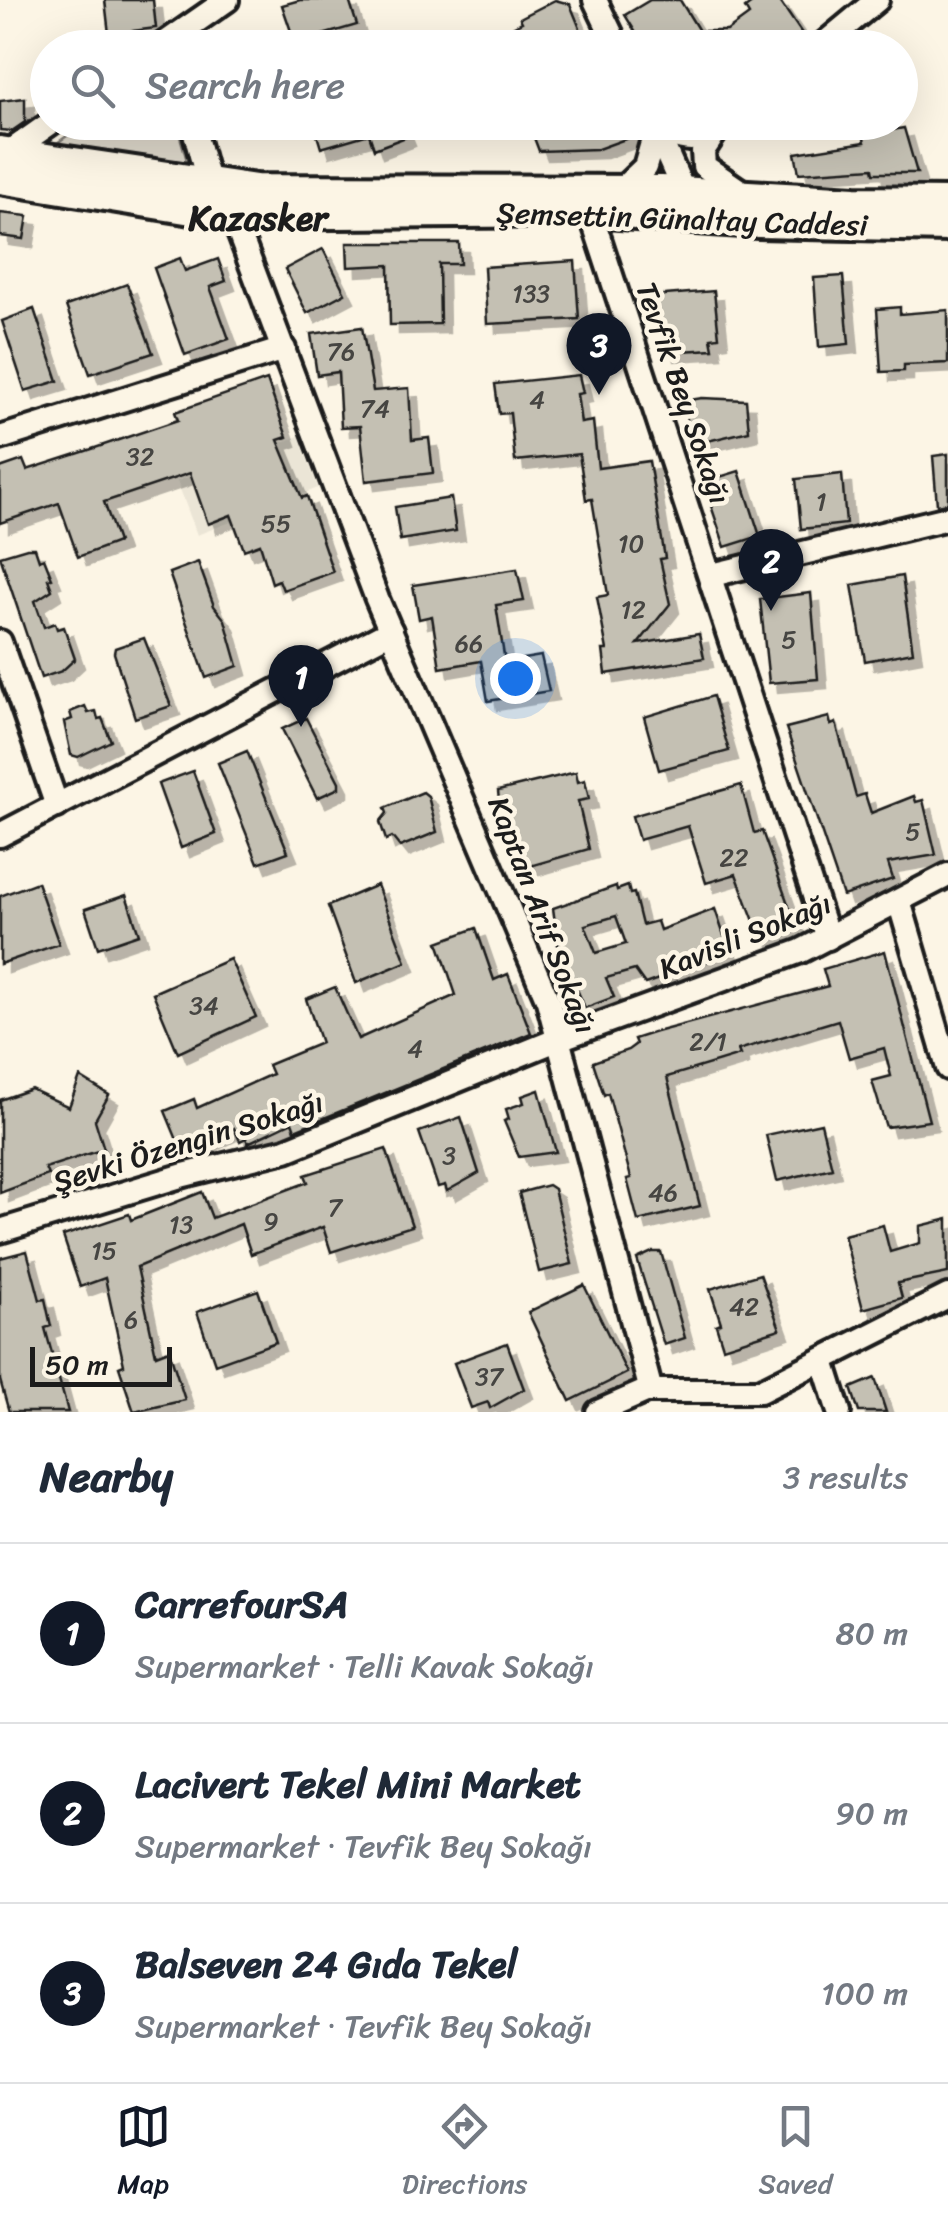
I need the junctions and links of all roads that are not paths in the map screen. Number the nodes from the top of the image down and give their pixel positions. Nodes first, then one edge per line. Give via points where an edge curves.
1 (228, 0) edge
2 (595, 0) edge
3 (877, 0) edge
4 (187, 30) edge
5 (609, 30) edge
6 (841, 30) edge
7 (30, 140) edge
8 (197, 140) edge
9 (651, 140) edge
10 (661, 140) edge
11 (713, 140) edge
12 (3, 161) edge
13 (209, 185) junction
14 (621, 190) junction
15 (684, 192) junction
16 (760, 197) junction
17 (948, 202) edge
18 (590, 211) junction
19 (232, 214) junction
20 (717, 219) junction
21 (948, 226) edge
22 (284, 348) junction
23 (0, 438) edge
24 (948, 518) edge
25 (712, 575) junction
26 (391, 631) junction
27 (0, 642) edge
28 (57, 806) junction
29 (0, 835) edge
30 (948, 875) edge
31 (899, 901) junction
32 (828, 938) junction
33 (560, 1040) junction
34 (948, 1068) edge
35 (0, 1231) edge
36 (948, 1296) edge
37 (823, 1360) junction
38 (651, 1391) junction
39 (598, 1412) edge
40 (839, 1412) edge

1 - 4 street
2 - 5 street
3 - 6 street
7 - 12 street
8 - 13 street
9 - 14 street via 645,167
10 - 15 street
11 - 16 street via 702,155 706,168 725,184
12 - 13 main road, Şemsettin Günaltay Caddesi
12 - 19 main road, Şemsettin Günaltay Caddesi
13 - 14 main road, Şemsettin Günaltay Caddesi
13 - 19 street, Kaptan Arif Sokağı
14 - 15 main road, Şemsettin Günaltay Caddesi
15 - 16 main road, Şemsettin Günaltay Caddesi
15 - 20 street via 697,212
16 - 17 main road, Şemsettin Günaltay Caddesi
18 - 19 main road, Şemsettin Günaltay Caddesi
18 - 20 main road, Şemsettin Günaltay Caddesi
18 - 25 street, Tevfik Bey Sokağı
19 - 22 street, Kaptan Arif Sokağı
20 - 21 main road, Şemsettin Günaltay Caddesi
22 - 23 street
22 - 26 street, Kaptan Arif Sokağı
24 - 25 street
25 - 32 street, Tevfik Bey Sokağı
26 - 28 street
26 - 33 street, Kaptan Arif Sokağı via 518,925
27 - 28 street
28 - 29 street
30 - 31 street, Kavisli Sokağı
31 - 32 street, Kavisli Sokağı
31 - 34 street
32 - 33 street, Kavisli Sokağı
33 - 35 street, Şevki Özengin Sokağı via 286,1150
33 - 38 street, Kaptan Arif Sokağı
36 - 37 street
37 - 38 street via 755,1392
37 - 40 street
38 - 39 street

